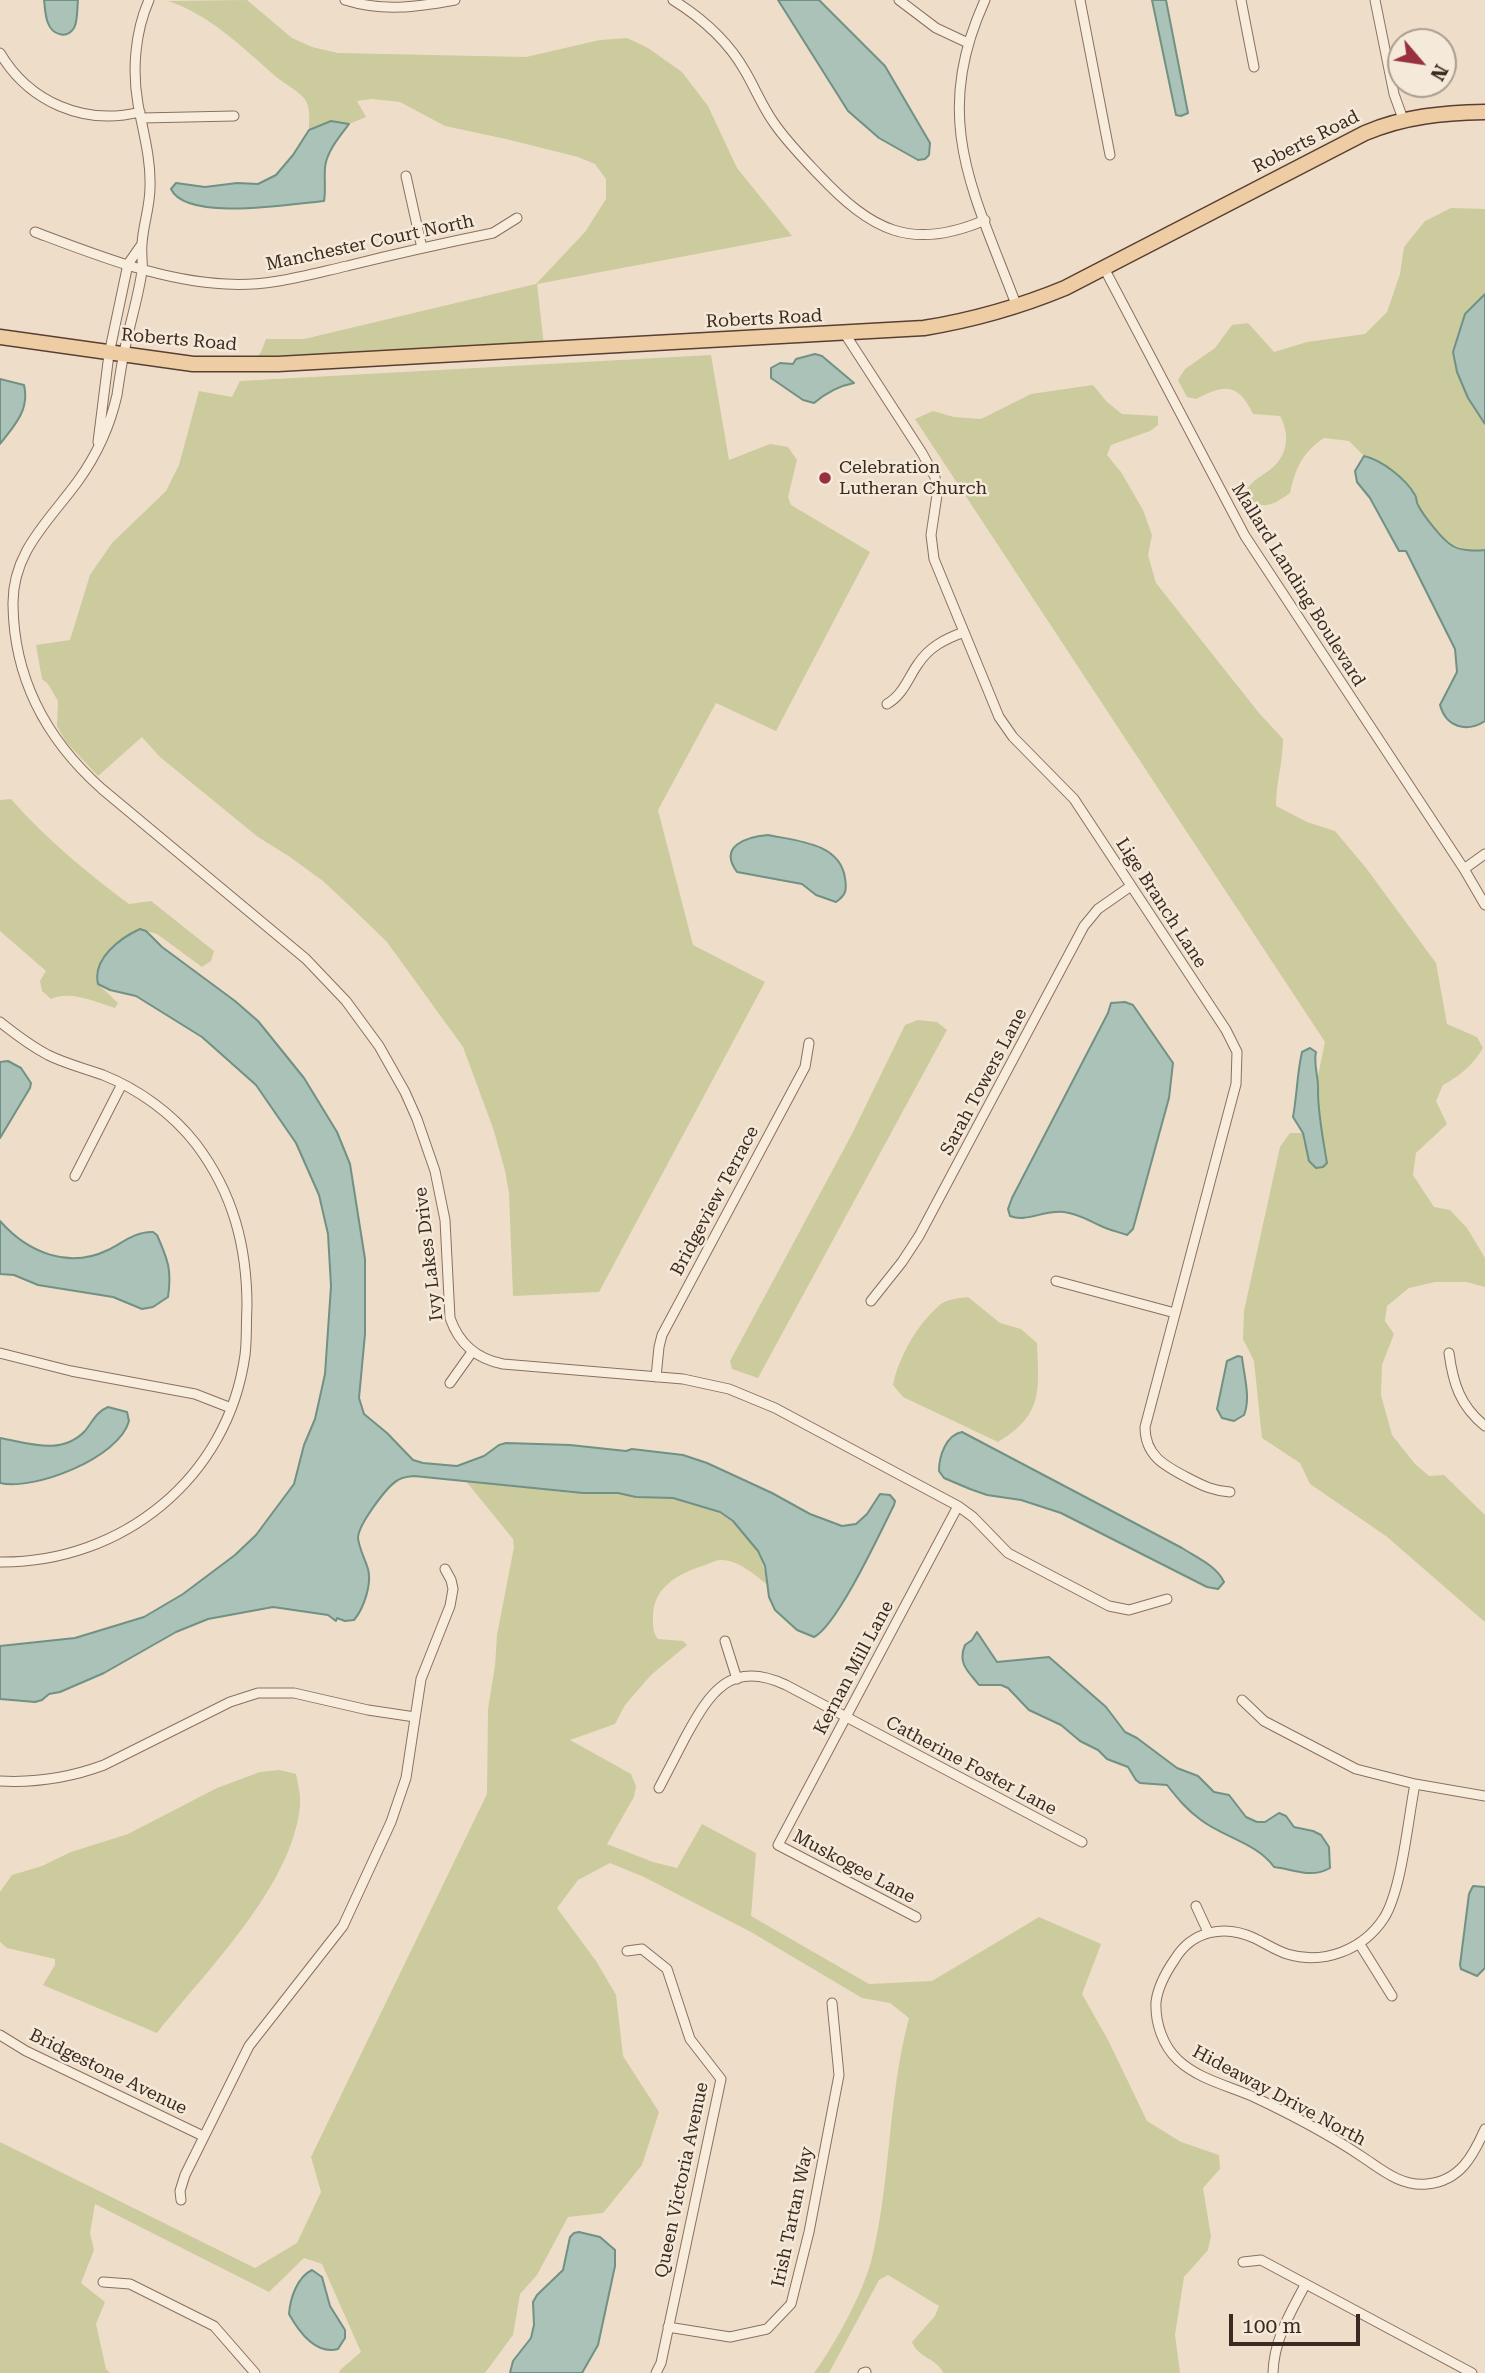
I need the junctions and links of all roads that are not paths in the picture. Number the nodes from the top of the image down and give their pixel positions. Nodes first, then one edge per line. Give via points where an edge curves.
1 (149, 0) edge
2 (345, 0) edge
3 (454, 0) edge
4 (673, 0) edge
5 (899, 0) edge
6 (985, 0) edge
7 (1080, 0) edge
8 (1241, 0) edge
9 (1375, 0) edge
10 (968, 43) junction
11 (0, 53) edge
12 (1254, 66) dead end
13 (1485, 111) edge
14 (141, 115) junction
15 (233, 116) dead end
16 (1403, 119) junction
17 (1110, 155) dead end
18 (406, 176) dead end
19 (517, 218) dead end
20 (985, 220) junction
21 (35, 232) dead end
22 (142, 244) junction
23 (422, 248) junction
24 (128, 264) junction
25 (143, 268) junction
26 (1104, 268) junction
27 (1017, 307) junction
28 (845, 334) junction
29 (0, 337) edge
30 (116, 355) junction
31 (964, 632) junction
32 (887, 704) dead end
33 (1485, 854) edge
34 (1464, 869) junction
35 (1131, 886) junction
36 (1485, 905) edge
37 (0, 1022) edge
38 (809, 1043) dead end
39 (122, 1084) junction
40 (75, 1176) dead end
41 (1056, 1282) dead end
42 (872, 1301) dead end
43 (1175, 1313) junction
44 (472, 1352) junction
45 (0, 1353) edge
46 (1449, 1353) dead end
47 (656, 1377) junction
48 (450, 1383) dead end
49 (231, 1408) junction
50 (1485, 1426) edge
51 (1230, 1492) dead end
52 (958, 1506) junction
53 (0, 1562) edge
54 (445, 1569) dead end
55 (1167, 1600) dead end
56 (725, 1641) dead end
57 (737, 1679) junction
58 (1242, 1700) dead end
59 (415, 1717) junction
60 (846, 1717) junction
61 (0, 1780) edge
62 (1415, 1784) junction
63 (659, 1788) dead end
64 (1485, 1796) edge
65 (1082, 1842) dead end
66 (778, 1845) joint
67 (1196, 1906) dead end
68 (916, 1917) dead end
69 (1208, 1932) junction
70 (1359, 1944) junction
71 (627, 1951) dead end
72 (1392, 1996) dead end
73 (832, 2003) dead end
74 (0, 2035) edge
75 (1485, 2129) edge
76 (203, 2136) junction
77 (181, 2200) dead end
78 (1243, 2262) dead end
79 (103, 2282) dead end
80 (1305, 2285) junction
81 (668, 2327) junction
82 (255, 2373) edge
83 (656, 2373) edge
84 (1273, 2373) edge
85 (1472, 2373) edge

1 - 14 street via 135,55
2 - 3 street via 398,9
4 - 20 street via 720,38 793,148 858,213 886,228 917,235 951,233
5 - 10 street via 936,28
6 - 10 street
7 - 17 street
8 - 12 street
9 - 16 street
10 - 20 street via 958,121 965,165
11 - 14 street via 24,84 62,108 88,115
13 - 16 main road, Roberts Road
14 - 15 street
14 - 22 street via 150,191
16 - 26 main road, Roberts Road via 1365,133
18 - 23 street
19 - 23 street, Manchester Court North via 493,233
20 - 27 street
21 - 24 street, Manchester Court North
22 - 24 street
22 - 25 street
23 - 25 street, Manchester Court North via 245,285 200,282
24 - 25 street, Manchester Court North
24 - 30 street
25 - 30 street
26 - 27 main road, Roberts Road
26 - 34 street, Mallard Landing Boulevard via 1243,532
27 - 28 main road, Roberts Road via 945,325
28 - 30 main road, Roberts Road via 278,364 209,365
28 - 31 street, Lige Branch Lane via 935,477 932,548
29 - 30 main road, Roberts Road
30 - 44 street, Ivy Lakes Drive via 98,447 36,533 18,568 15,628 29,689 51,734 76,765 306,959 372,1036 405,1091 435,1171 445,1220 450,1318
31 - 32 street via 929,651 899,695
31 - 35 street, Lige Branch Lane via 1008,731 1074,799
33 - 34 street
34 - 36 street, Mallard Landing Boulevard
35 - 42 street, Sarah Towers Lane via 1098,909 1084,926 919,1236
35 - 43 street, Lige Branch Lane via 1237,1052 1236,1084
37 - 39 street via 48,1055
38 - 47 street, Bridgeview Terrace via 805,1067 667,1325
39 - 40 street
39 - 49 street via 157,1106 194,1141 236,1217 245,1257 246,1337
41 - 43 street
43 - 51 street, Lige Branch Lane via 1146,1421 1146,1440 1168,1468 1210,1489
44 - 47 street via 503,1364
44 - 48 street
45 - 49 street via 195,1394
46 - 50 street via 1460,1398
47 - 52 street via 695,1381 752,1397
49 - 53 street via 200,1465 141,1521 77,1552
52 - 55 street via 1004,1549 1109,1606 1129,1610
52 - 60 street, Kernan Mill Lane
54 - 59 street via 452,1598 421,1679
56 - 57 street
57 - 60 street, Catherine Foster Lane via 774,1679
57 - 63 street via 715,1690 701,1707
58 - 62 street via 1264,1721 1341,1762
59 - 61 street via 294,1693 258,1693 230,1702 104,1765 38,1781
59 - 76 street via 399,1802 353,1908 333,1942 249,2046
60 - 65 street, Catherine Foster Lane
60 - 66 street, Kernan Mill Lane
62 - 64 street
62 - 70 street via 1391,1904 1378,1926
66 - 68 street, Muskogee Lane
67 - 69 street
69 - 70 street via 1242,1933 1302,1957 1331,1955
69 - 75 street, Hideaway Drive North via 1178,1954 1160,1985 1156,2003 1165,2043 1189,2069 1268,2103 1412,2184 1435,2183 1456,2174 1473,2155
70 - 72 street
71 - 81 street, Queen Victoria Avenue via 642,1949 667,1969 690,2039 721,2079
73 - 81 street, Irish Tartan Way via 838,2075 791,2304 767,2329 730,2337
74 - 76 street, Bridgestone Avenue
76 - 77 street via 181,2184
78 - 80 street via 1261,2260
79 - 82 street via 130,2284 214,2326
80 - 84 street via 1280,2333
80 - 85 street
81 - 83 street, Queen Victoria Avenue

